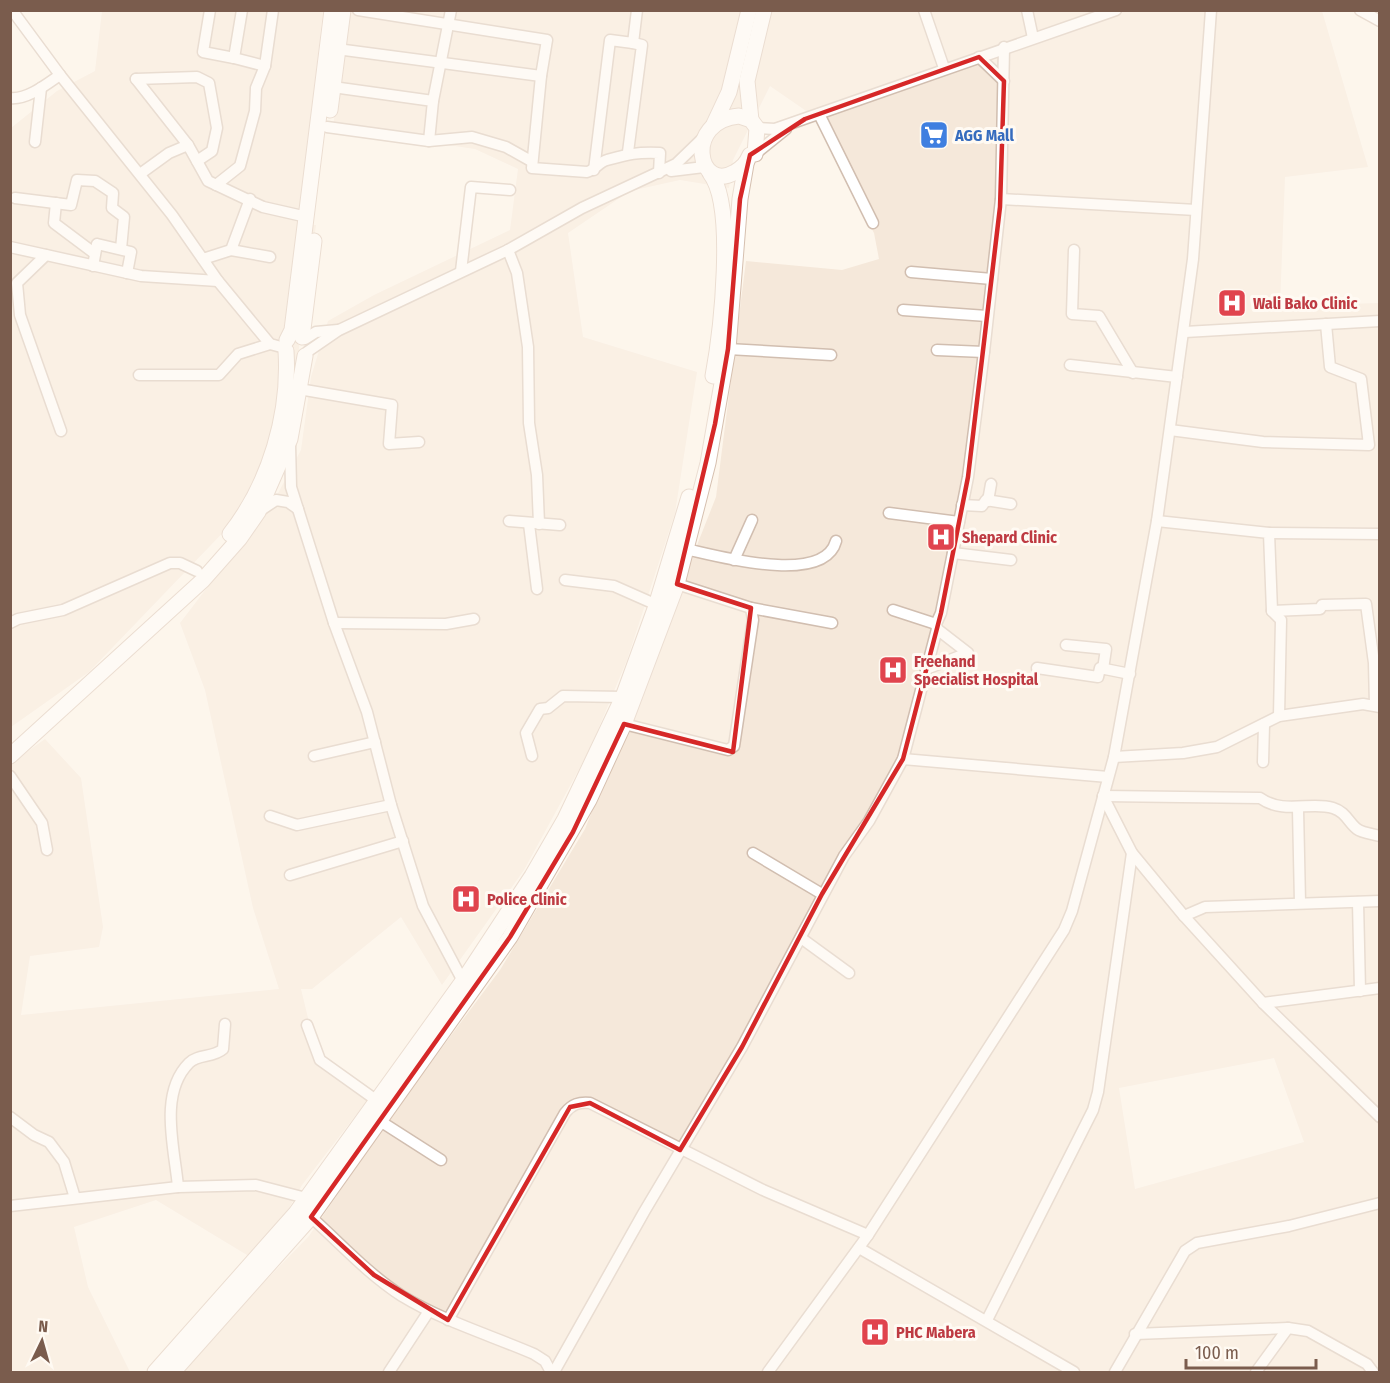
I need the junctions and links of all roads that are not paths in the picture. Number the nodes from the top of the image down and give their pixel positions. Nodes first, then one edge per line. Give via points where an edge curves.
1 (12, 10) edge
2 (210, 10) edge
3 (242, 10) edge
4 (273, 10) edge
5 (332, 10) edge
6 (343, 10) edge
7 (358, 10) edge
8 (451, 10) edge
9 (625, 10) edge
10 (749, 10) edge
11 (764, 10) edge
12 (924, 10) edge
13 (1027, 10) edge
14 (1116, 10) edge
15 (1211, 10) edge
16 (1359, 10) edge
17 (637, 11) edge
18 (1095, 14) edge
19 (1380, 21) edge
20 (449, 25) junction
21 (1033, 38) junction
22 (633, 43) junction
23 (1004, 47) junction
24 (338, 49) junction
25 (979, 57) junction
26 (234, 58) junction
27 (442, 63) junction
28 (265, 66) junction
29 (944, 68) junction
30 (60, 75) junction
31 (541, 76) junction
32 (1004, 81) junction
33 (333, 87) junction
34 (41, 88) junction
35 (10, 98) edge
36 (433, 101) junction
37 (819, 114) junction
38 (805, 119) junction
39 (714, 124) junction
40 (754, 124) junction
41 (327, 127) junction
42 (704, 137) junction
43 (34, 141) dead end
44 (429, 141) junction
45 (188, 145) junction
46 (628, 152) junction
47 (751, 159) junction
48 (531, 161) junction
49 (196, 162) junction
50 (594, 170) junction
51 (707, 170) junction
52 (659, 173) junction
53 (140, 174) junction
54 (216, 185) junction
55 (510, 190) dead end
56 (15, 198) dead end
57 (250, 199) junction
58 (1000, 199) junction
59 (56, 203) junction
60 (1196, 210) junction
61 (307, 217) junction
62 (873, 223) dead end
63 (10, 247) edge
64 (121, 249) junction
65 (231, 250) junction
66 (508, 250) junction
67 (1074, 250) dead end
68 (94, 253) junction
69 (46, 255) junction
70 (270, 257) dead end
71 (203, 259) junction
72 (93, 266) junction
73 (461, 271) junction
74 (911, 272) dead end
75 (127, 273) junction
76 (992, 279) junction
77 (218, 281) junction
78 (903, 310) dead end
79 (987, 316) junction
80 (1380, 321) edge
81 (1326, 324) junction
82 (1185, 332) junction
83 (294, 346) junction
84 (728, 349) junction
85 (937, 350) dead end
86 (984, 352) junction
87 (831, 356) dead end
88 (1070, 365) dead end
89 (1133, 373) junction
90 (140, 375) dead end
91 (1177, 377) junction
92 (299, 389) junction
93 (61, 430) dead end
94 (1170, 430) junction
95 (290, 439) junction
96 (419, 442) dead end
97 (990, 484) dead end
98 (988, 501) junction
99 (1011, 504) dead end
100 (962, 505) junction
101 (298, 509) junction
102 (258, 512) junction
103 (889, 513) dead end
104 (509, 520) dead end
105 (752, 520) dead end
106 (1157, 521) junction
107 (959, 522) junction
108 (534, 524) junction
109 (560, 525) dead end
110 (1269, 533) junction
111 (1380, 534) edge
112 (836, 541) dead end
113 (686, 549) junction
114 (953, 553) junction
115 (734, 560) junction
116 (1011, 560) dead end
117 (197, 571) junction
118 (565, 580) dead end
119 (676, 584) junction
120 (537, 589) dead end
121 (657, 605) junction
122 (751, 608) junction
123 (893, 610) dead end
124 (1272, 611) junction
125 (474, 619) dead end
126 (10, 623) edge
127 (334, 623) junction
128 (832, 623) dead end
129 (936, 626) junction
130 (1066, 645) dead end
131 (1037, 668) dead end
132 (926, 669) junction
133 (1103, 669) junction
134 (1130, 674) junction
135 (623, 697) junction
136 (1377, 706) edge
137 (1279, 716) junction
138 (624, 724) junction
139 (1264, 724) junction
140 (375, 742) junction
141 (10, 745) edge
142 (10, 756) edge
143 (314, 756) dead end
144 (531, 756) dead end
145 (1114, 757) junction
146 (903, 759) junction
147 (1263, 762) dead end
148 (10, 776) edge
149 (1108, 777) junction
150 (1103, 795) junction
151 (391, 805) junction
152 (1298, 809) junction
153 (270, 816) dead end
154 (1380, 836) edge
155 (403, 841) junction
156 (47, 850) dead end
157 (753, 853) dead end
158 (1132, 853) junction
159 (291, 875) dead end
160 (822, 894) junction
161 (1380, 901) edge
162 (1358, 902) junction
163 (1300, 903) junction
164 (1184, 916) junction
165 (801, 938) junction
166 (849, 973) dead end
167 (466, 987) junction
168 (1380, 988) edge
169 (1360, 991) junction
170 (1263, 1003) junction
171 (225, 1024) dead end
172 (307, 1025) dead end
173 (376, 1100) junction
174 (10, 1117) edge
175 (1380, 1117) edge
176 (380, 1121) junction
177 (680, 1150) junction
178 (441, 1160) dead end
179 (178, 1187) junction
180 (75, 1198) junction
181 (306, 1198) junction
182 (1380, 1203) edge
183 (10, 1206) edge
184 (311, 1217) junction
185 (868, 1235) junction
186 (859, 1248) junction
187 (429, 1311) junction
188 (448, 1320) junction
189 (987, 1320) junction
190 (1288, 1328) junction
191 (1135, 1334) junction
192 (155, 1372) edge
193 (174, 1372) edge
194 (389, 1372) edge
195 (552, 1372) edge
196 (768, 1372) edge
197 (1074, 1372) edge
198 (1115, 1372) edge
199 (1256, 1372) edge
200 (1373, 1372) edge

1 - 30 street
2 - 26 street via 203,52
3 - 26 street
4 - 28 street
5 - 61 main road
6 - 24 main road
7 - 20 street
8 - 20 street
9 - 17 street
10 - 39 main road via 729,92
11 - 40 main road via 747,81
12 - 29 street
13 - 21 street
14 - 18 street
15 - 60 street
16 - 19 street
17 - 22 street
18 - 21 street
20 - 27 street
20 - 31 street via 548,40
21 - 23 street
22 - 46 street via 642,45
22 - 50 street via 610,40
23 - 25 street
23 - 32 street
24 - 27 street
24 - 33 main road
25 - 29 street
25 - 32 street
26 - 28 street
27 - 31 street
27 - 36 street
28 - 54 street via 256,88 255,111 240,166
29 - 37 street
30 - 34 street
30 - 53 street
31 - 48 street
32 - 58 street
33 - 36 street
33 - 41 main road
34 - 35 street
34 - 43 street
36 - 44 street
37 - 38 street
37 - 62 street
38 - 40 street via 775,129
38 - 47 street via 776,136
39 - 40 main road via 733,117
39 - 42 main road
40 - 47 main road
41 - 44 street
41 - 83 main road
42 - 51 main road
42 - 52 street via 676,164
44 - 48 street via 472,137 506,147
45 - 49 street
45 - 49 street via 136,79 197,77 209,83 217,128 212,151
45 - 53 street
46 - 50 street via 604,160
46 - 52 street via 660,153
47 - 51 main road via 730,175 720,176
47 - 84 main road via 740,199
48 - 50 street via 532,168
49 - 54 street via 208,182
51 - 52 street via 682,167
51 - 121 main road via 719,186 724,230 715,367 695,476
52 - 66 street via 582,208
53 - 71 street
54 - 57 street
55 - 73 street via 471,186
56 - 59 street
57 - 61 street via 262,207
57 - 65 street
58 - 60 street
58 - 76 street
59 - 64 street via 71,205 77,180 95,181 112,193 112,208 124,217
59 - 68 street via 54,223
60 - 82 street
61 - 83 main road via 292,330
63 - 69 street
64 - 68 street via 97,244
64 - 75 street via 131,252
65 - 70 street
65 - 71 street
66 - 73 street
66 - 108 street via 517,273 528,347 529,423 537,475
67 - 89 street via 1072,314 1099,316
68 - 72 street
69 - 72 street
69 - 93 street via 17,283 20,315
71 - 77 street
72 - 75 street
73 - 83 street via 339,330 316,332
74 - 76 street
75 - 77 street
76 - 79 street
77 - 83 street
78 - 79 street
79 - 86 street
80 - 81 street
81 - 82 street
81 - 94 street via 1330,367 1360,379 1369,445 1263,442
82 - 91 street
83 - 90 street via 238,354 219,375
83 - 92 main road
83 - 117 main road via 277,441 245,512
84 - 87 street
84 - 113 main road via 708,462
85 - 86 street
86 - 100 street
88 - 89 street
89 - 91 street
91 - 94 street
92 - 95 main road
92 - 96 street via 392,405 389,444
94 - 106 street
95 - 101 street via 290,481
95 - 102 main road
97 - 98 street
98 - 99 street
98 - 100 street via 982,506
100 - 107 street
101 - 102 street via 276,500
101 - 127 street
102 - 142 main road via 202,581
103 - 107 street
104 - 108 street
105 - 115 street
106 - 110 street
106 - 134 street
107 - 114 street
108 - 109 street
108 - 120 street
110 - 111 street
110 - 124 street
112 - 115 street via 833,552 824,559 806,563 767,565
113 - 115 street
113 - 119 main road
114 - 116 street
114 - 129 street
117 - 126 street via 171,563 63,610
117 - 141 main road
118 - 121 street via 614,586
119 - 122 street
119 - 138 main road
121 - 135 main road
122 - 128 street
122 - 138 street via 753,620 734,746 728,750
123 - 129 street
124 - 136 street via 1366,604
124 - 137 street via 1281,620
125 - 127 street via 446,624
127 - 140 street via 368,712
129 - 132 street
129 - 132 street via 968,653
130 - 133 street via 1106,649
131 - 133 street via 1098,677 1100,668
132 - 146 street
133 - 134 street
134 - 145 street
135 - 144 street via 563,696 548,708 540,709 526,734
135 - 167 main road via 548,849
136 - 137 street via 1363,704
137 - 139 street
138 - 167 main road via 573,832 510,937
139 - 145 street via 1216,747
139 - 147 street
140 - 143 street
140 - 151 street
145 - 149 street
146 - 149 street
146 - 160 street
148 - 156 street via 42,823
149 - 150 street
150 - 152 street via 1260,798
150 - 158 street
150 - 185 street via 1064,930
151 - 153 street via 297,825
151 - 155 street
152 - 154 street via 1332,808 1347,815 1358,830
152 - 163 street
155 - 159 street
155 - 167 street via 423,906
157 - 160 street
158 - 164 street
158 - 189 street via 1093,1110
160 - 165 street
161 - 162 street
162 - 163 street
162 - 169 street
163 - 164 street via 1204,907
164 - 170 street
165 - 166 street
165 - 177 street
167 - 173 main road
167 - 176 main road
168 - 169 street
169 - 170 street
170 - 175 street
171 - 179 street via 223,1049 187,1065 174,1090 171,1103
172 - 173 street via 320,1060
173 - 181 main road
174 - 180 street via 49,1142 64,1162
176 - 178 street
176 - 184 main road
177 - 185 street
177 - 188 street via 590,1103 570,1107
177 - 195 street
179 - 180 street
179 - 181 street via 256,1185
180 - 183 street
181 - 192 main road
182 - 191 street via 1289,1226 1197,1243 1185,1251
184 - 187 street via 374,1275
184 - 193 main road
185 - 186 street
186 - 189 street
186 - 196 street
187 - 188 street
187 - 194 street
188 - 195 street via 534,1354
189 - 197 street
190 - 191 street
190 - 199 street
190 - 200 street via 1308,1331 1367,1364
191 - 198 street

